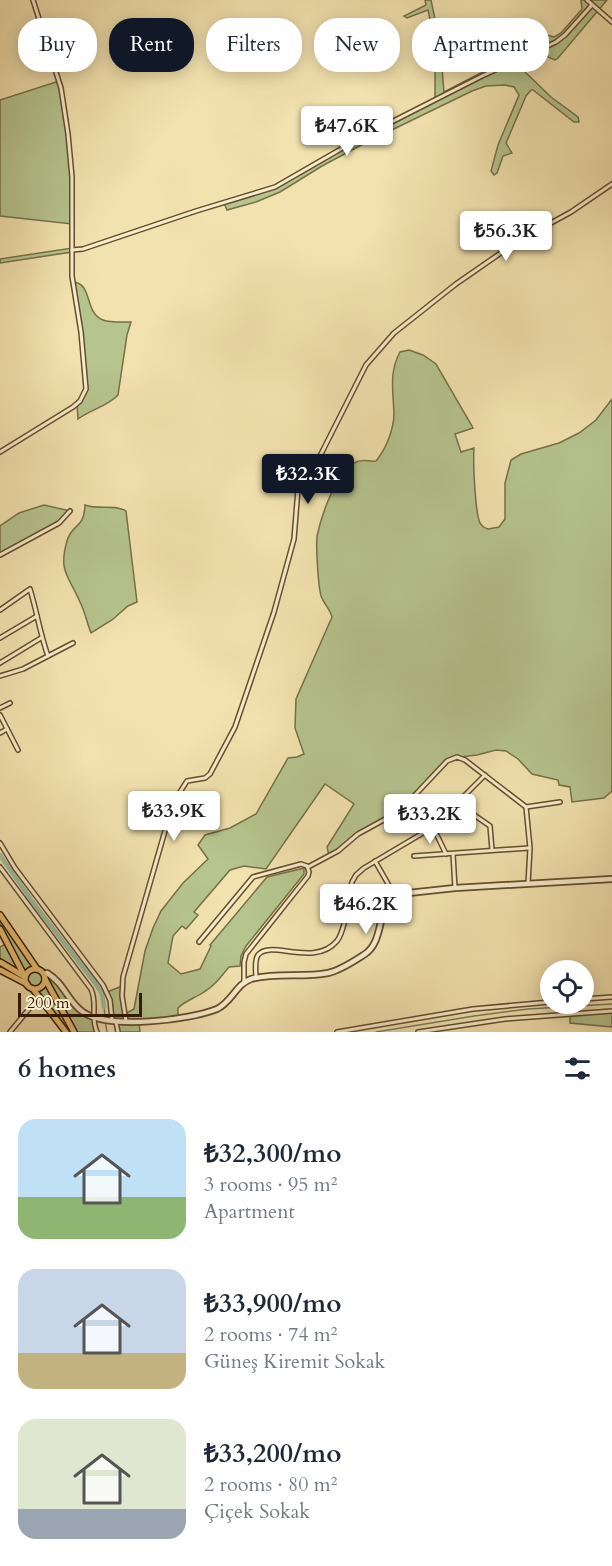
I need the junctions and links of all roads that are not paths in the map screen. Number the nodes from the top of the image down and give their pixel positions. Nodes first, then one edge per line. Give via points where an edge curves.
1 (33, 0) edge
2 (587, 0) edge
3 (592, 4) junction
4 (612, 22) edge
5 (612, 184) edge
6 (72, 250) junction
7 (0, 452) edge
8 (70, 511) dead end
9 (0, 555) edge
10 (0, 610) edge
11 (38, 615) junction
12 (0, 638) edge
13 (41, 638) junction
14 (74, 643) dead end
15 (48, 656) junction
16 (0, 663) edge
17 (0, 676) edge
18 (10, 703) dead end
19 (0, 708) edge
20 (0, 715) edge
21 (7, 729) junction
22 (0, 733) edge
23 (18, 750) dead end
24 (485, 775) junction
25 (560, 802) dead end
26 (458, 803) junction
27 (526, 807) junction
28 (433, 827) junction
29 (0, 843) edge
30 (530, 848) junction
31 (492, 851) junction
32 (446, 854) junction
33 (453, 854) junction
34 (414, 856) dead end
35 (375, 861) junction
36 (0, 867) edge
37 (308, 867) junction
38 (612, 879) edge
39 (528, 884) junction
40 (454, 888) junction
41 (395, 896) junction
42 (0, 915) edge
43 (0, 929) edge
44 (199, 942) dead end
45 (0, 962) edge
46 (37, 969) junction
47 (0, 970) edge
48 (25, 977) junction
49 (45, 977) junction
50 (256, 978) junction
51 (244, 982) junction
52 (27, 984) junction
53 (33, 989) junction
54 (39, 996) junction
55 (612, 997) edge
56 (594, 998) edge
57 (540, 1003) edge
58 (612, 1011) edge
59 (93, 1017) junction
60 (112, 1020) junction
61 (126, 1021) junction
62 (10, 1032) edge
63 (66, 1032) edge
64 (74, 1032) edge
65 (97, 1032) edge
66 (118, 1032) edge
67 (337, 1032) edge
68 (418, 1032) edge

1 - 6 street via 65,106 72,180
2 - 3 street
3 - 4 street
3 - 6 street via 556,42 360,138 275,187
5 - 61 street via 464,278 394,333 366,365 321,456 298,489 291,551 236,727 207,777 186,782 173,803 123,977
6 - 7 street via 86,389 80,401 65,412
8 - 9 street via 59,523
10 - 11 street via 30,589
11 - 12 street
11 - 13 street
13 - 15 street
13 - 16 street
14 - 15 street
15 - 17 street
18 - 19 street
20 - 21 street
21 - 22 street
21 - 23 street
24 - 26 street
24 - 27 street
24 - 37 street via 462,757 451,758 404,808
25 - 27 street
26 - 28 street
26 - 31 street via 490,826
27 - 30 street
28 - 32 street
28 - 35 street
29 - 60 street via 103,985 109,995
30 - 31 street
30 - 39 street
31 - 33 street
32 - 33 street
32 - 34 street
33 - 40 street
35 - 41 street
35 - 50 street via 353,878 342,930 335,942 316,953 264,951 257,958
36 - 59 street via 91,989 95,1000
37 - 44 street via 301,864 253,878
37 - 51 street via 308,876 246,954
38 - 39 street
39 - 40 street
40 - 41 street
41 - 50 street via 387,903 376,942 366,953 326,973
42 - 46 main road
43 - 48 main road
45 - 48 main road
46 - 48 main road via 30,970
46 - 49 main road
47 - 52 main road
48 - 52 main road
49 - 53 main road via 41,987
49 - 59 street via 47,972 57,979 79,1009
49 - 64 main road
50 - 51 street
51 - 61 street via 216,1009 157,1021
52 - 53 main road
53 - 54 main road
54 - 62 street
54 - 63 main road
55 - 56 street
57 - 67 street via 473,1009
58 - 68 street
59 - 60 street
59 - 65 street
60 - 61 street
60 - 66 street

